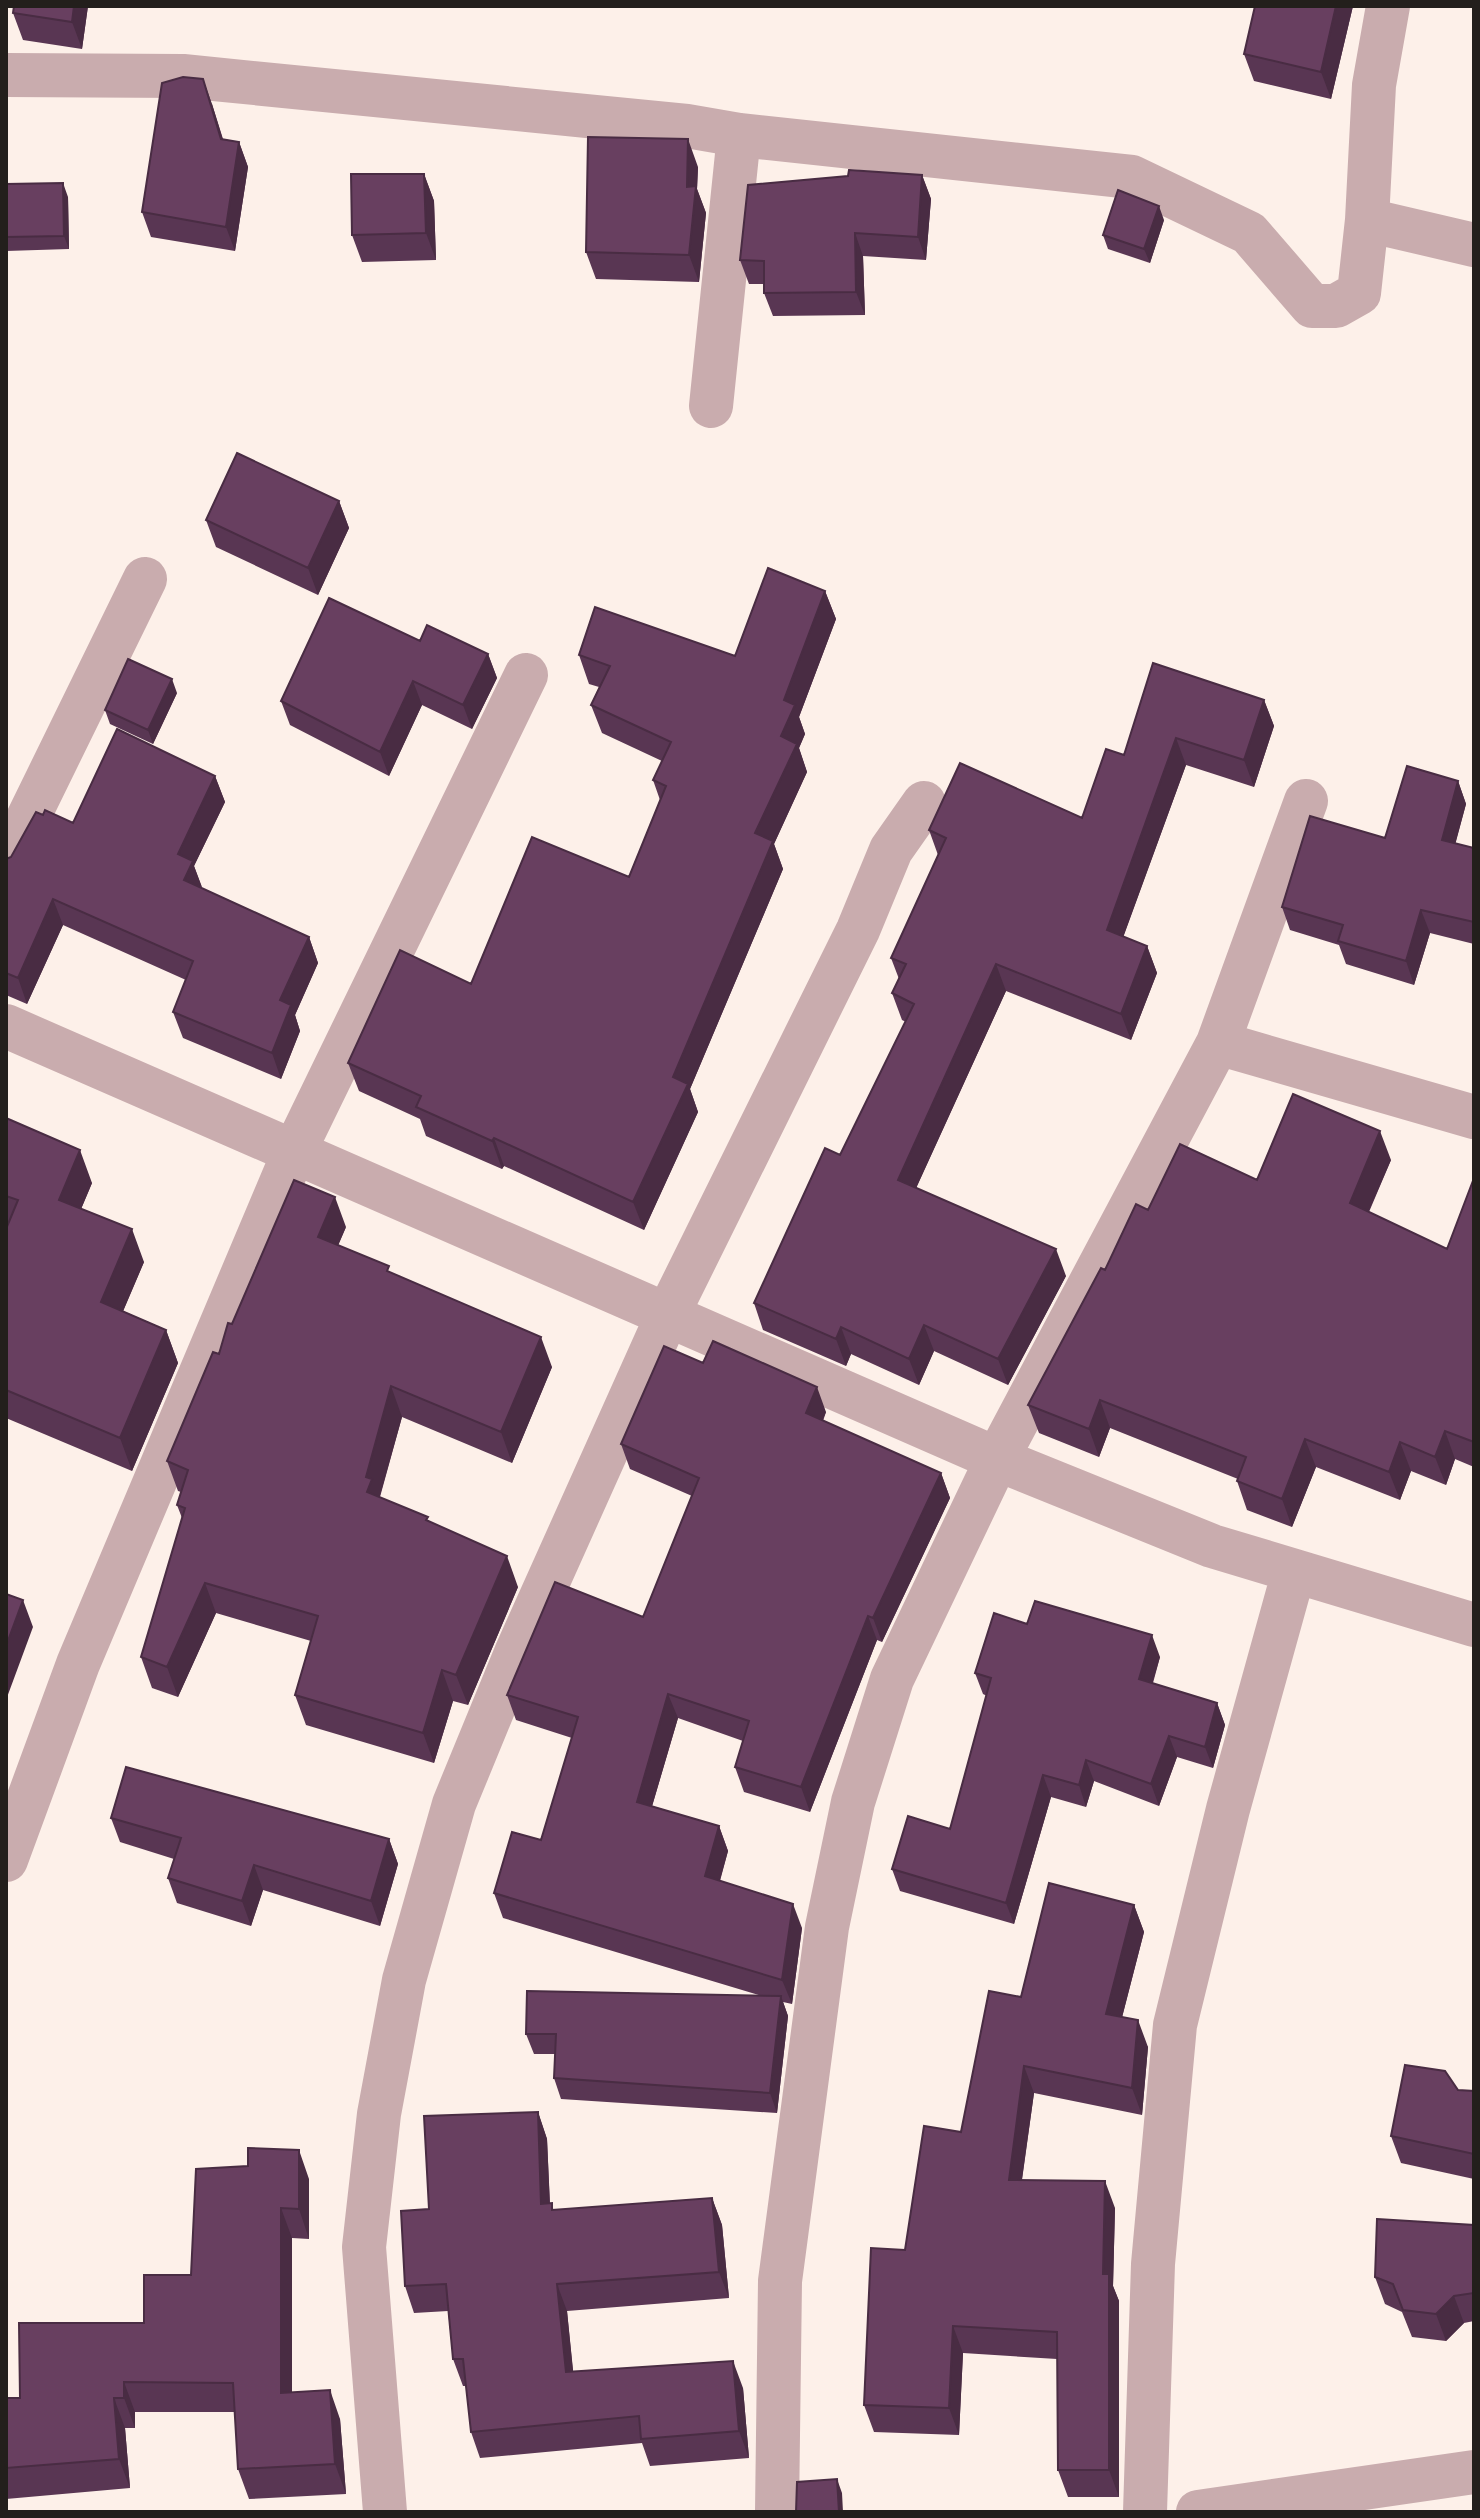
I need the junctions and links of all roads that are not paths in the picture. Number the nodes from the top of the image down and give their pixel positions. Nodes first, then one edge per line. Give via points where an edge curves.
1 (1388, 6) edge
2 (6, 75) edge
3 (739, 135) junction
4 (1367, 220) junction
5 (1474, 245) edge
6 (711, 406) dead end
7 (145, 579) dead end
8 (526, 675) dead end
9 (1306, 801) dead end
10 (924, 803) dead end
11 (6, 863) edge
12 (6, 1026) edge
13 (1218, 1043) junction
14 (1474, 1117) edge
15 (294, 1152) junction
16 (668, 1314) junction
17 (997, 1459) junction
18 (1294, 1571) junction
19 (1474, 1625) edge
20 (6, 1860) edge
21 (1474, 2472) edge
22 (385, 2512) edge
23 (777, 2512) edge
24 (1145, 2512) edge
25 (1198, 2512) edge

1 - 4 street via 1374,85
2 - 3 street via 183,76
3 - 4 street via 1132,177 1249,233 1312,306 1336,306 1359,293
3 - 6 street
4 - 5 street
7 - 11 street
8 - 15 street
9 - 13 street
10 - 16 street via 891,850 858,930
12 - 15 street
13 - 14 street
13 - 17 street
15 - 16 street
15 - 20 street via 78,1664
16 - 17 street
16 - 22 street via 454,1804 404,1980 379,2114 364,2247
17 - 18 street via 1212,1546
17 - 23 street via 892,1679 853,1802 827,1927 780,2281
18 - 19 street
18 - 24 street via 1175,2025 1153,2264
21 - 25 street

